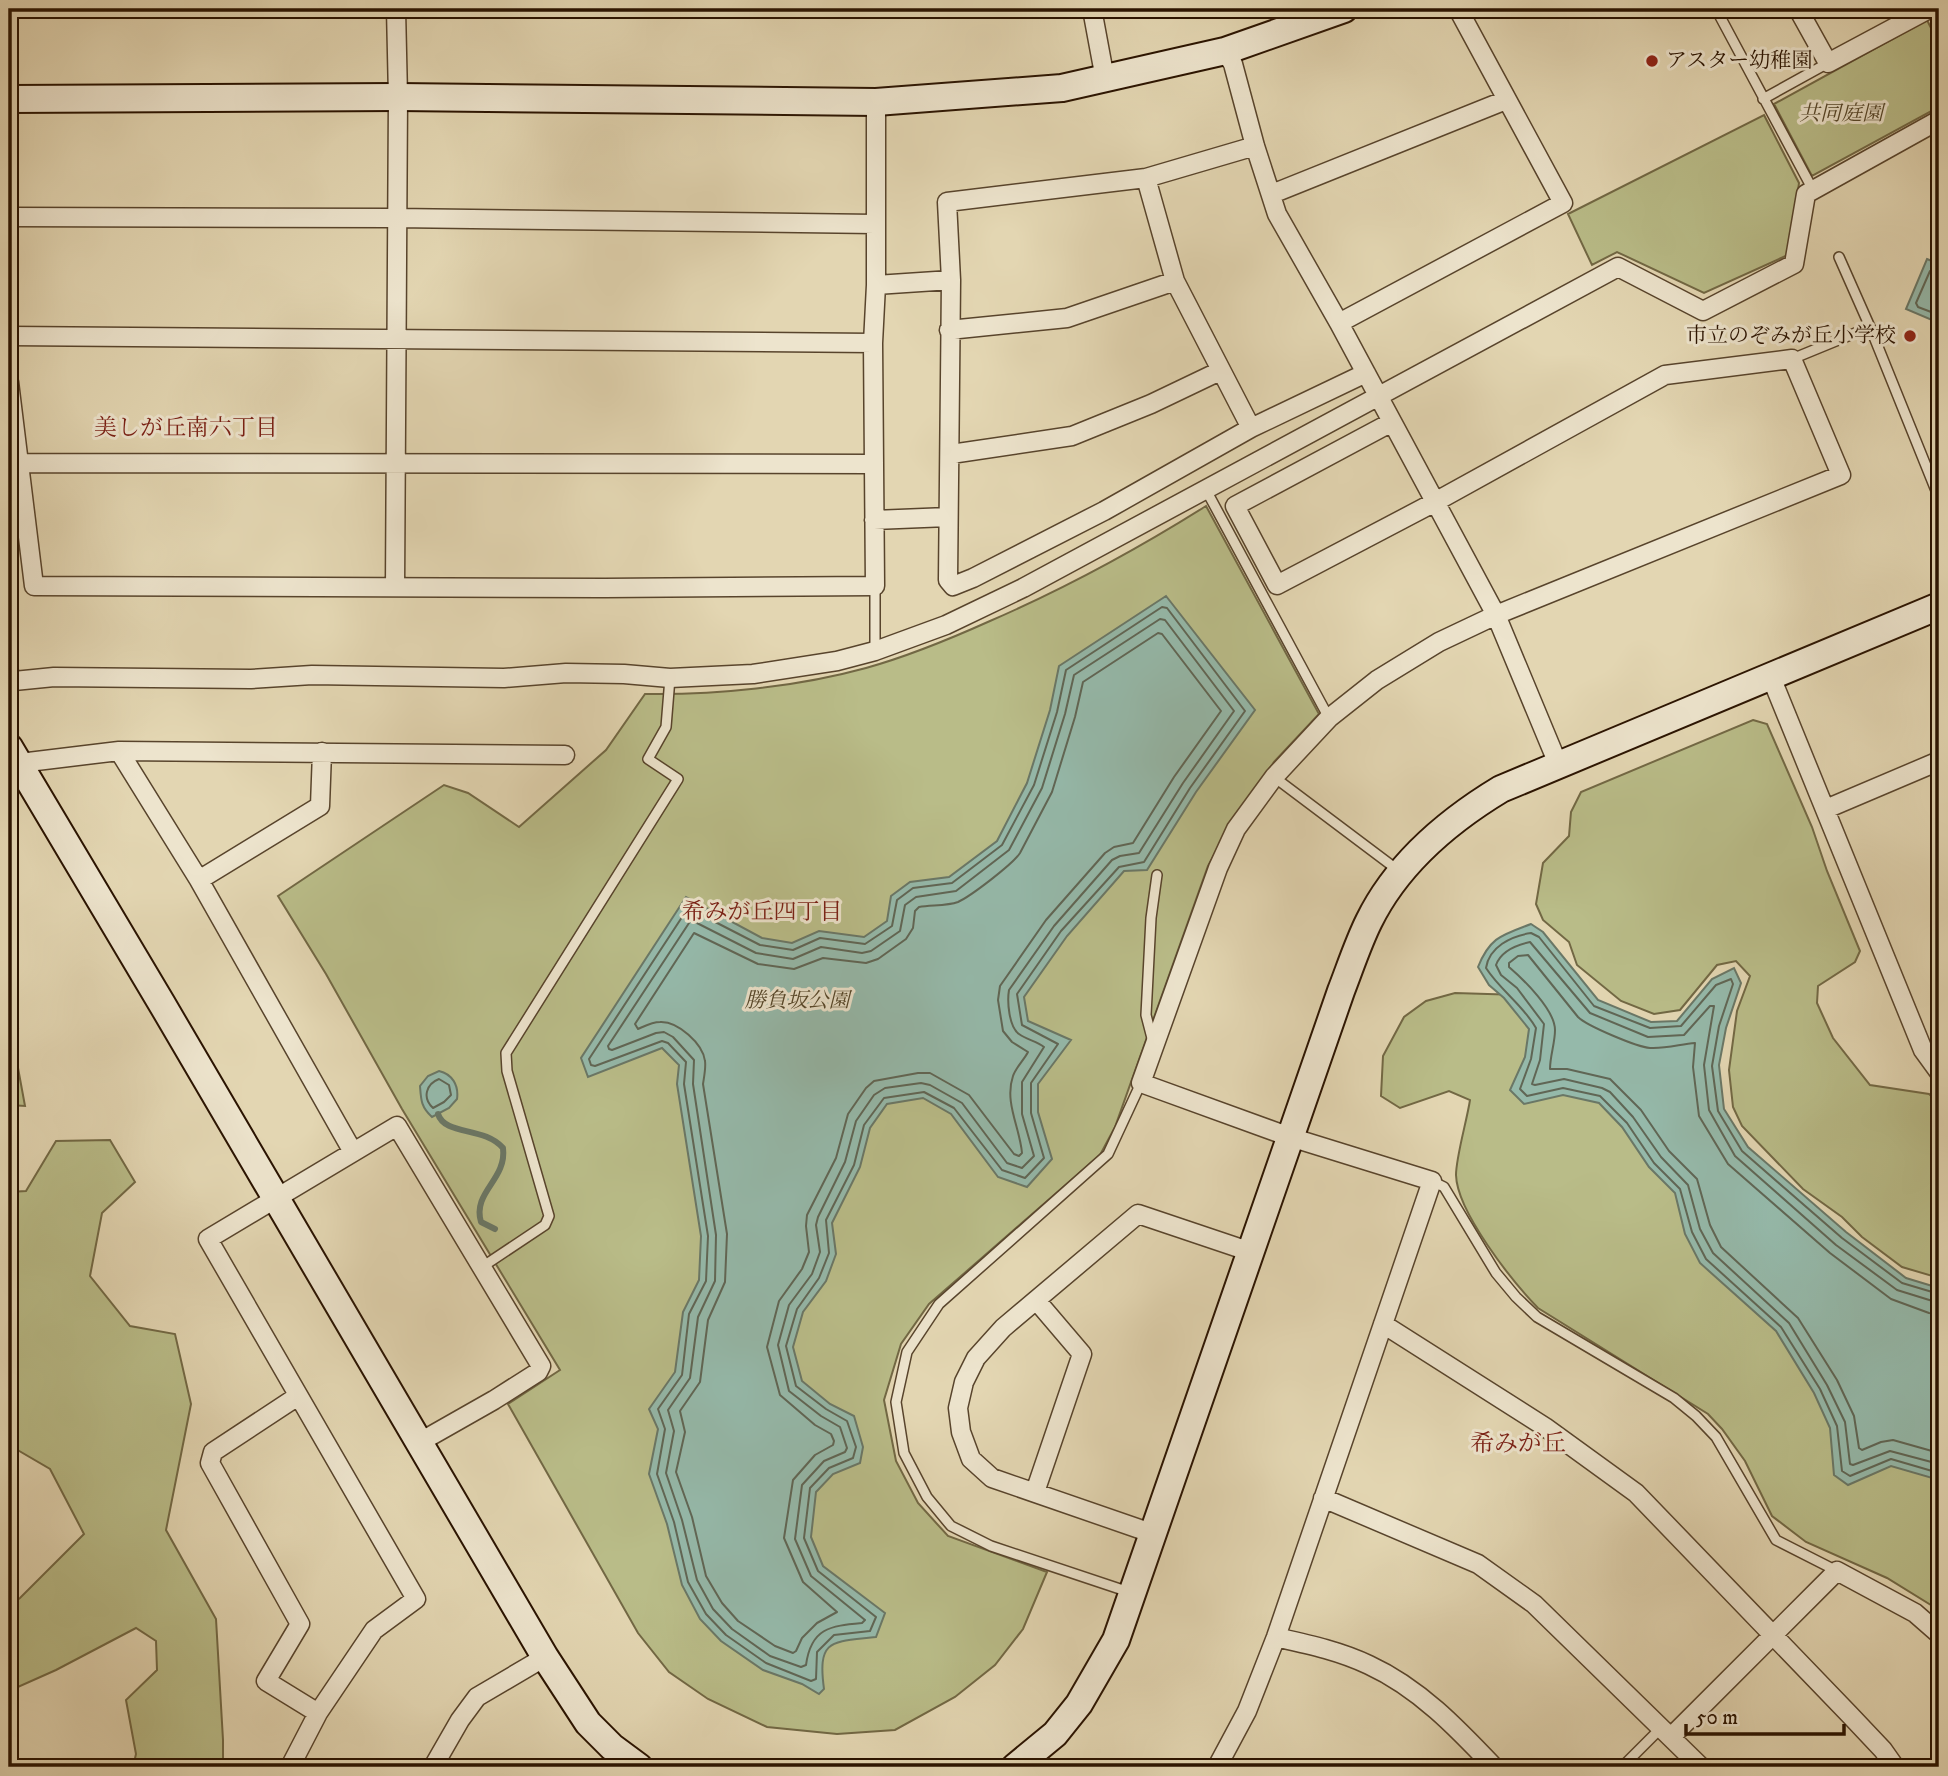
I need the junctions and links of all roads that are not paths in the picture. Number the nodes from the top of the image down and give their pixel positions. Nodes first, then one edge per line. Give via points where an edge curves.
1 (396, 9) edge
2 (1092, 9) edge
3 (1344, 9) edge
4 (1458, 9) edge
5 (1716, 9) edge
6 (1798, 9) edge
7 (1929, 9) edge
8 (1225, 51) junction
9 (1828, 64) junction
10 (1105, 79) junction
11 (398, 97) junction
12 (9, 99) edge
13 (1763, 99) junction
14 (1506, 100) junction
15 (876, 102) junction
16 (1939, 120) edge
17 (1255, 146) junction
18 (1146, 178) junction
19 (1813, 190) junction
20 (1272, 194) junction
21 (9, 217) edge
22 (396, 218) junction
23 (875, 224) junction
24 (1839, 257) dead end
25 (951, 280) junction
26 (1175, 281) junction
27 (876, 285) junction
28 (1339, 323) junction
29 (1870, 327) junction
30 (949, 330) junction
31 (9, 336) edge
32 (396, 339) junction
33 (873, 343) junction
34 (1792, 359) junction
35 (1220, 371) junction
36 (1366, 373) junction
37 (9, 382) edge
38 (1377, 396) junction
39 (1392, 422) junction
40 (1251, 428) junction
41 (950, 454) junction
42 (20, 463) junction
43 (394, 463) junction
44 (873, 464) junction
45 (1205, 488) junction
46 (1939, 498) edge
47 (1435, 502) junction
48 (948, 517) junction
49 (874, 520) junction
50 (875, 586) junction
51 (394, 587) junction
52 (1939, 607) edge
53 (1496, 615) junction
54 (875, 651) junction
55 (9, 673) edge
56 (1771, 677) junction
57 (670, 678) junction
58 (1329, 718) junction
59 (119, 751) junction
60 (322, 752) junction
61 (14, 755) edge
62 (565, 755) dead end
63 (1939, 761) edge
64 (1558, 764) junction
65 (1274, 777) junction
66 (1826, 809) junction
67 (1401, 873) junction
68 (1157, 875) dead end
69 (199, 880) junction
70 (1154, 1047) junction
71 (1939, 1072) edge
72 (1141, 1083) junction
73 (1290, 1137) junction
74 (353, 1152) junction
75 (1432, 1181) junction
76 (276, 1197) junction
77 (1251, 1252) junction
78 (482, 1267) junction
79 (1036, 1300) junction
80 (1383, 1324) junction
81 (298, 1396) junction
82 (420, 1442) junction
83 (1035, 1492) junction
84 (1323, 1498) junction
85 (1153, 1534) junction
86 (1837, 1571) junction
87 (1134, 1593) junction
88 (1939, 1634) edge
89 (1774, 1635) junction
90 (1276, 1637) junction
91 (545, 1657) junction
92 (318, 1713) junction
93 (1667, 1732) junction
94 (290, 1767) edge
95 (433, 1767) edge
96 (639, 1767) edge
97 (1015, 1767) edge
98 (1220, 1767) edge
99 (1494, 1767) edge
100 (1622, 1767) edge
101 (1700, 1767) edge
102 (1895, 1767) edge

1 - 11 street
2 - 10 street
3 - 8 street
4 - 14 street
5 - 13 lane
6 - 9 street
7 - 9 street
8 - 10 street
8 - 17 street via 1233,64
9 - 13 lane
10 - 15 street via 1062,88
11 - 12 street
11 - 15 street
11 - 22 street
13 - 19 lane
14 - 20 street
14 - 28 street via 1563,203
15 - 23 street
16 - 19 street
17 - 18 street
17 - 20 street
18 - 25 street via 947,202
18 - 26 street
19 - 38 street via 1806,194 1794,264 1703,311 1618,267
20 - 28 street via 1277,214
21 - 22 street
22 - 23 street
22 - 32 street
23 - 27 street
24 - 29 lane
25 - 27 street
25 - 30 street
26 - 30 street via 1067,318
26 - 35 street
27 - 33 street
28 - 36 street
29 - 34 lane
29 - 46 lane
30 - 41 street
31 - 32 street
32 - 33 street
32 - 43 street
33 - 44 street
34 - 47 street via 1665,375
34 - 53 street via 1841,475
35 - 40 street
35 - 41 street via 1072,436
36 - 38 street
36 - 40 street
37 - 42 street
38 - 39 street
38 - 45 street
39 - 47 street
39 - 47 street via 1235,506 1278,585
40 - 48 street via 1104,511 953,586 948,580
41 - 48 street
42 - 43 street
42 - 51 street via 34,586
43 - 44 street
43 - 51 street
44 - 49 street
45 - 54 street via 1023,588 946,625
45 - 58 lane
47 - 53 street
48 - 49 street
49 - 50 street
50 - 51 street
50 - 54 lane
52 - 56 street
53 - 58 street via 1377,680
53 - 64 street
54 - 57 street via 753,674
55 - 57 street via 14,681 312,675 504,678 566,673
56 - 64 street
56 - 66 street
57 - 78 lane via 666,727 648,759 678,779 506,1053 507,1071 549,1216 545,1225
58 - 65 street
59 - 60 street
59 - 61 street
59 - 69 street
60 - 62 street
60 - 69 street via 320,806
61 - 76 street
63 - 66 street
64 - 67 street via 1467,809
65 - 67 lane
65 - 70 street via 1236,829 1218,868
66 - 71 street via 1923,1050
67 - 73 street via 1369,920
68 - 70 lane via 1150,918 1146,1015
69 - 74 street
70 - 72 street
72 - 73 street
72 - 87 lane via 1108,1154 939,1304 907,1352 896,1402 904,1453 927,1497 951,1526 991,1546
73 - 75 street
73 - 77 street
74 - 76 street
74 - 78 street via 397,1126
75 - 80 street
75 - 86 lane via 1444,1187 1496,1273 1523,1304 1696,1416 1716,1437 1776,1540
76 - 81 street via 208,1239
76 - 82 street
77 - 79 street via 1138,1214
77 - 85 street
78 - 82 street via 541,1366 494,1400
79 - 83 street via 1082,1354
79 - 83 street via 976,1358 964,1381 958,1408 971,1459 992,1478
80 - 84 street
80 - 89 street via 1545,1427 1636,1493
81 - 92 street via 416,1599 374,1630
81 - 92 street via 213,1452 210,1463 300,1624 266,1681
82 - 91 street
83 - 85 street
84 - 90 street
84 - 93 street via 1478,1564 1534,1604
85 - 87 street
86 - 88 street via 1915,1613
86 - 89 street
87 - 97 street via 1116,1640 1079,1704 1055,1734
89 - 93 street
89 - 102 street
90 - 98 street
90 - 99 street via 1369,1665 1402,1684 1447,1718
91 - 95 street via 477,1697
91 - 96 street via 588,1723
92 - 94 street
93 - 100 lane
93 - 101 street

